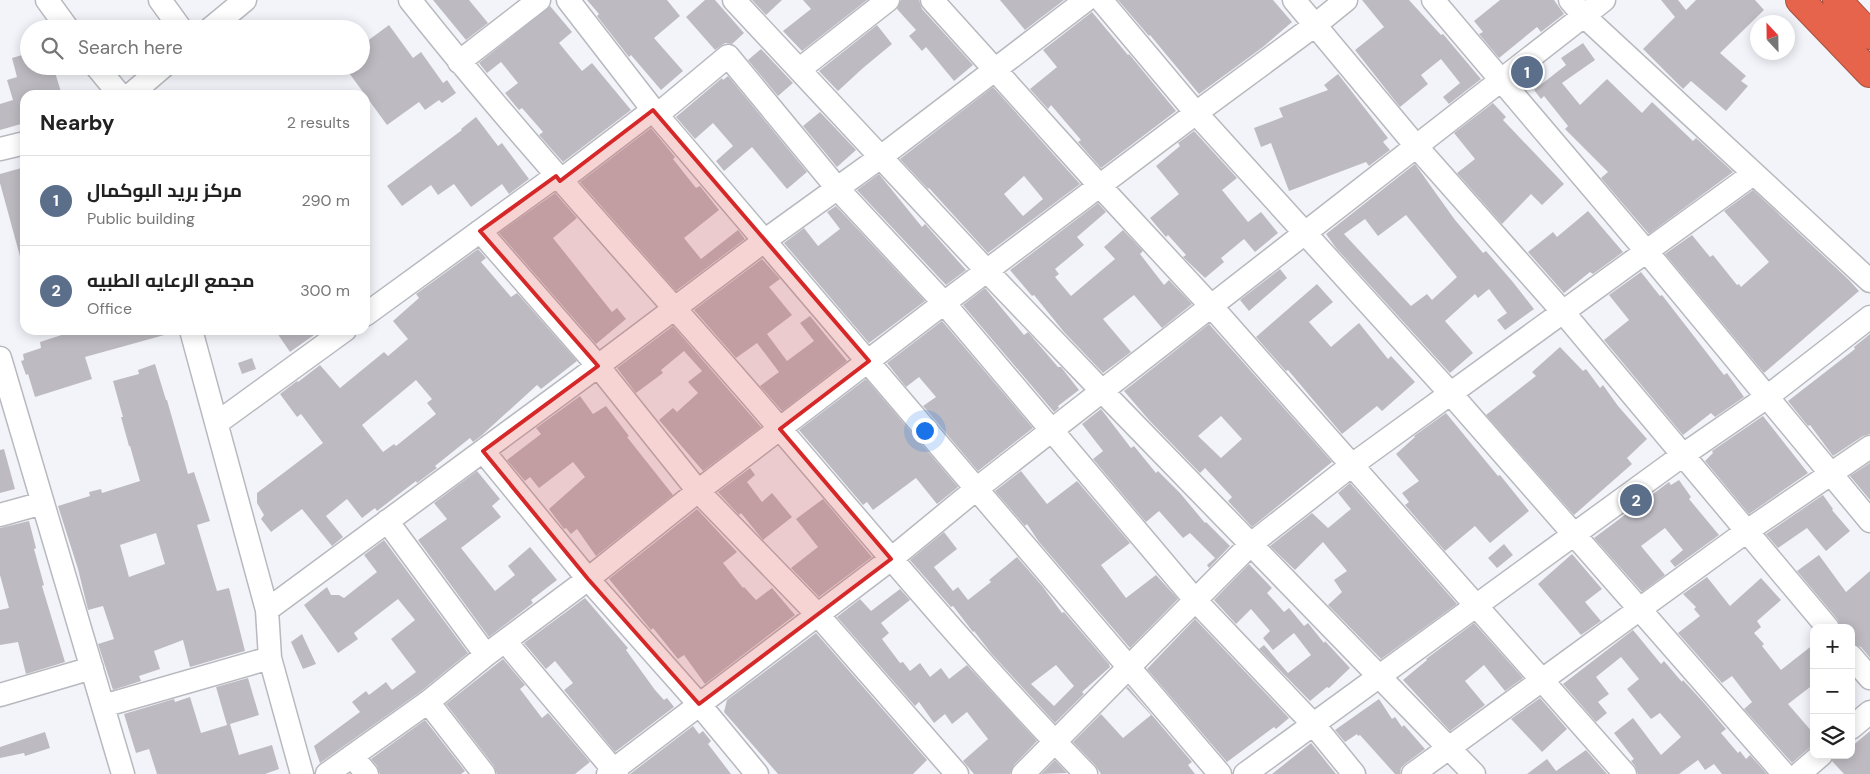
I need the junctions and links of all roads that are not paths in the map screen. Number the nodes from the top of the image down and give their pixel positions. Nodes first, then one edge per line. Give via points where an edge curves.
1 (47, 0) edge
2 (160, 0) edge
3 (245, 0) edge
4 (410, 0) edge
5 (539, 0) edge
6 (568, 0) edge
7 (734, 0) edge
8 (888, 0) edge
9 (932, 0) edge
10 (1086, 0) edge
11 (1100, 0) edge
12 (1294, 0) edge
13 (1346, 0) edge
14 (1433, 0) edge
15 (1604, 0) edge
16 (1800, 0) edge
17 (1837, 0) edge
18 (1577, 8) edge
19 (61, 20) edge
20 (174, 20) edge
21 (221, 20) edge
22 (1314, 26) junction
23 (1870, 35) edge
24 (459, 62) junction
25 (800, 69) junction
26 (995, 70) junction
27 (1870, 73) edge
28 (103, 75) edge
29 (153, 75) edge
30 (1501, 82) junction
31 (116, 90) edge
32 (136, 90) edge
33 (655, 112) junction
34 (1196, 112) junction
35 (20, 144) edge
36 (1416, 146) junction
37 (0, 149) edge
38 (882, 156) junction
39 (1753, 174) junction
40 (558, 179) junction
41 (1099, 185) junction
42 (837, 188) junction
43 (480, 231) junction
44 (1305, 233) junction
45 (764, 241) junction
46 (1647, 252) junction
47 (988, 271) junction
48 (1870, 281) edge
49 (944, 303) junction
50 (674, 307) junction
51 (1212, 307) junction
52 (370, 311) edge
53 (1563, 312) junction
54 (1870, 317) edge
55 (192, 335) edge
56 (337, 335) edge
57 (0, 358) edge
58 (869, 361) junction
59 (598, 366) junction
60 (1102, 392) junction
61 (1451, 394) junction
62 (1767, 396) junction
63 (217, 423) junction
64 (780, 429) junction
65 (1052, 432) junction
66 (1870, 447) edge
67 (483, 451) junction
68 (1683, 455) junction
69 (1352, 465) junction
70 (1831, 473) junction
71 (975, 490) junction
72 (698, 491) junction
73 (43, 503) junction
74 (0, 514) edge
75 (387, 521) junction
76 (1870, 521) edge
77 (1747, 531) junction
78 (1575, 536) junction
79 (1251, 544) junction
80 (891, 559) junction
81 (588, 579) junction
82 (1196, 601) junction
83 (1477, 606) junction
84 (267, 610) junction
85 (1641, 610) junction
86 (818, 615) junction
87 (1825, 624) edge
88 (505, 641) junction
89 (486, 655) junction
90 (270, 658) junction
91 (1855, 661) edge
92 (1130, 667) junction
93 (92, 668) junction
94 (1379, 677) junction
95 (1870, 678) edge
96 (1543, 680) junction
97 (0, 695) edge
98 (428, 702) junction
99 (699, 704) junction
100 (103, 706) junction
101 (1870, 712) edge
102 (1314, 725) junction
103 (1855, 725) edge
104 (1054, 741) junction
105 (1448, 749) junction
106 (352, 756) junction
107 (1817, 759) edge
108 (613, 773) edge
109 (123, 774) edge
110 (302, 774) edge
111 (327, 774) edge
112 (367, 774) edge
113 (484, 774) edge
114 (757, 774) edge
115 (957, 774) edge
116 (1023, 774) edge
117 (1086, 774) edge
118 (1220, 774) edge
119 (1245, 774) edge
120 (1354, 774) edge
121 (1413, 774) edge
122 (1474, 774) edge
123 (1625, 774) edge
124 (1784, 774) edge
125 (1800, 774) edge

1 - 19 street
2 - 20 street
3 - 21 street
4 - 24 street
5 - 24 street
6 - 33 street
7 - 25 street
8 - 25 street
9 - 26 street
10 - 26 street
11 - 34 street
12 - 22 street
13 - 22 street
14 - 30 street
15 - 18 street
16 - 27 highway
17 - 23 highway
18 - 30 street
18 - 39 street
22 - 34 street
22 - 36 street
24 - 40 street
25 - 38 street
26 - 38 street
26 - 41 street
28 - 31 street
29 - 32 street
30 - 36 street
30 - 46 street
33 - 40 street
33 - 42 street via 728,56
33 - 45 street
34 - 41 street
34 - 44 street
35 - 37 street
36 - 44 street
36 - 53 street
38 - 42 street
38 - 47 street
39 - 46 street
39 - 48 street
40 - 43 street
40 - 50 street
41 - 47 street
41 - 51 street
42 - 45 street
42 - 49 street
43 - 52 street
43 - 59 street
44 - 51 street
44 - 61 street
45 - 50 street
45 - 58 street
46 - 53 street
46 - 62 street
47 - 49 street
47 - 60 street
49 - 58 street
49 - 65 street
50 - 59 street
50 - 64 street
51 - 60 street
51 - 69 street
53 - 61 street
53 - 68 street
54 - 62 street
55 - 63 street
56 - 63 street
57 - 73 street
58 - 64 street
58 - 71 street
59 - 67 street
59 - 72 street
60 - 65 street
60 - 79 street
61 - 69 street
61 - 78 street
62 - 68 street
62 - 70 street
63 - 84 street
64 - 72 street
64 - 80 street
65 - 71 street
65 - 82 street
66 - 70 street
67 - 75 street
67 - 81 street
68 - 77 street
68 - 78 street
69 - 79 street
69 - 83 street
70 - 76 street
70 - 77 street
71 - 80 street
71 - 92 street
72 - 81 street
72 - 86 street
73 - 74 street
73 - 93 street
75 - 84 street
75 - 89 street
77 - 85 street
77 - 87 street
78 - 83 street
78 - 85 street
79 - 82 street
79 - 94 street
80 - 86 street
80 - 104 street
81 - 88 street
81 - 99 street
82 - 92 street
82 - 102 street
83 - 94 street
83 - 96 street
84 - 90 street
85 - 96 street
85 - 124 street
86 - 99 street
86 - 115 street
88 - 89 street
88 - 108 street
89 - 98 street
90 - 100 street
90 - 110 street
91 - 95 street
92 - 104 street
92 - 118 street
93 - 97 street
93 - 100 street
94 - 102 street
94 - 105 street
96 - 105 street
96 - 123 street
98 - 106 street
98 - 113 street
99 - 108 street
99 - 114 street
100 - 109 street
101 - 103 street
102 - 119 street
102 - 120 street
104 - 116 street
104 - 117 street
105 - 121 street
105 - 122 street
106 - 111 street
106 - 112 street
107 - 125 street

